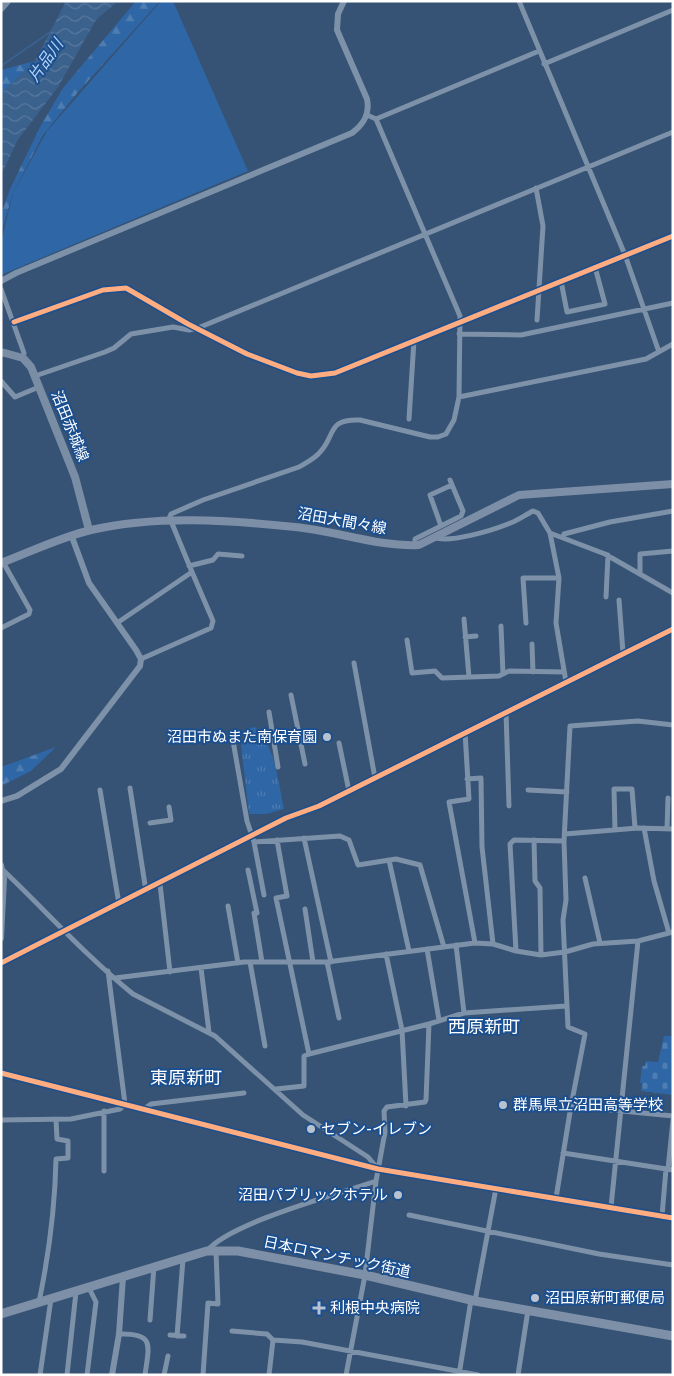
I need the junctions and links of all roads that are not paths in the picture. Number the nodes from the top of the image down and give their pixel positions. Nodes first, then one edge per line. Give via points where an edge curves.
1 (7, 1) edge
2 (344, 1) edge
3 (519, 1) edge
4 (1, 8) edge
5 (673, 10) edge
6 (539, 51) junction
7 (544, 64) junction
8 (367, 115) junction
9 (376, 119) junction
10 (673, 132) edge
11 (587, 166) junction
12 (536, 188) junction
13 (424, 233) junction
14 (673, 236) edge
15 (626, 255) junction
16 (595, 267) junction
17 (1, 281) edge
18 (562, 281) junction
19 (1, 289) edge
20 (540, 290) junction
21 (673, 303) edge
22 (644, 310) junction
23 (537, 320) dead end
24 (14, 322) junction
25 (460, 322) junction
26 (198, 328) junction
27 (459, 334) junction
28 (414, 340) junction
29 (673, 344) edge
30 (1, 352) edge
31 (659, 352) junction
32 (24, 358) junction
33 (35, 376) junction
34 (1, 381) edge
35 (39, 387) junction
36 (459, 397) junction
37 (409, 419) dead end
38 (673, 484) edge
39 (673, 511) edge
40 (170, 521) junction
41 (441, 526) junction
42 (89, 530) junction
43 (550, 533) junction
44 (72, 537) junction
45 (434, 537) junction
46 (563, 537) junction
47 (415, 545) junction
48 (673, 551) edge
49 (608, 555) junction
50 (242, 556) dead end
51 (2, 563) edge
52 (190, 566) junction
53 (192, 572) junction
54 (640, 574) junction
55 (559, 578) junction
56 (673, 593) edge
57 (606, 597) dead end
58 (620, 600) dead end
59 (464, 619) dead end
60 (117, 623) junction
61 (526, 623) dead end
62 (501, 626) dead end
63 (1, 628) edge
64 (673, 629) edge
65 (476, 636) dead end
66 (465, 638) junction
67 (407, 640) dead end
68 (532, 644) dead end
69 (623, 653) junction
70 (141, 659) junction
71 (354, 663) dead end
72 (533, 672) junction
73 (564, 672) junction
74 (503, 674) junction
75 (469, 677) junction
76 (566, 682) junction
77 (291, 695) dead end
78 (269, 712) dead end
79 (506, 712) junction
80 (673, 725) edge
81 (465, 732) junction
82 (232, 735) dead end
83 (339, 743) dead end
84 (305, 764) dead end
85 (278, 768) dead end
86 (375, 778) junction
87 (468, 779) junction
88 (130, 788) dead end
89 (100, 790) dead end
90 (528, 790) dead end
91 (349, 791) junction
92 (567, 792) junction
93 (668, 798) dead end
94 (1, 801) edge
95 (509, 806) dead end
96 (169, 807) dead end
97 (150, 823) dead end
98 (635, 828) junction
99 (644, 828) junction
100 (670, 829) edge
101 (615, 830) junction
102 (304, 838) junction
103 (565, 838) junction
104 (253, 839) junction
105 (277, 840) junction
106 (534, 840) junction
107 (388, 860) junction
108 (2, 868) edge
109 (248, 870) dead end
110 (586, 878) dead end
111 (160, 884) junction
112 (148, 890) junction
113 (264, 895) dead end
114 (119, 904) junction
115 (228, 906) dead end
116 (304, 909) dead end
117 (64, 932) junction
118 (671, 933) edge
119 (1, 938) edge
120 (638, 941) junction
121 (475, 943) junction
122 (600, 943) junction
123 (493, 944) junction
124 (456, 945) junction
125 (444, 947) junction
126 (427, 949) junction
127 (409, 951) junction
128 (516, 951) junction
129 (565, 952) junction
130 (386, 954) junction
131 (541, 955) junction
132 (250, 962) junction
133 (262, 962) junction
134 (290, 962) junction
135 (313, 962) junction
136 (329, 962) junction
137 (1, 963) edge
138 (238, 963) junction
139 (201, 968) junction
140 (108, 971) junction
141 (170, 972) junction
142 (116, 978) junction
143 (566, 1006) junction
144 (464, 1013) junction
145 (339, 1018) dead end
146 (439, 1020) junction
147 (429, 1024) junction
148 (402, 1030) junction
149 (209, 1032) junction
150 (265, 1046) dead end
151 (309, 1054) junction
152 (1, 1073) edge
153 (276, 1089) junction
154 (244, 1093) dead end
155 (125, 1104) junction
156 (406, 1106) junction
157 (571, 1106) junction
158 (144, 1109) junction
159 (104, 1111) junction
160 (622, 1111) junction
161 (673, 1118) edge
162 (56, 1119) junction
163 (1, 1120) edge
164 (563, 1153) junction
165 (616, 1161) junction
166 (378, 1169) junction
167 (669, 1169) edge
168 (104, 1171) dead end
169 (376, 1181) junction
170 (496, 1188) junction
171 (556, 1198) junction
172 (611, 1207) junction
173 (409, 1215) dead end
174 (662, 1216) junction
175 (673, 1218) edge
176 (488, 1231) junction
177 (212, 1251) junction
178 (182, 1259) junction
179 (673, 1265) edge
180 (154, 1266) junction
181 (365, 1275) junction
182 (124, 1277) junction
183 (89, 1288) junction
184 (76, 1292) junction
185 (51, 1299) junction
186 (473, 1300) junction
187 (39, 1303) junction
188 (528, 1310) junction
189 (1, 1314) edge
190 (150, 1320) dead end
191 (232, 1331) dead end
192 (119, 1334) junction
193 (170, 1335) dead end
194 (177, 1336) junction
195 (184, 1336) dead end
196 (673, 1336) edge
197 (273, 1340) junction
198 (349, 1350) junction
199 (168, 1356) dead end
200 (460, 1373) edge
201 (40, 1375) edge
202 (67, 1375) edge
203 (87, 1375) edge
204 (112, 1375) edge
205 (145, 1375) edge
206 (164, 1375) edge
207 (203, 1375) edge
208 (269, 1375) edge
209 (346, 1375) edge
210 (478, 1375) edge
211 (518, 1375) edge

1 - 4 main road
2 - 8 street via 338,14 337,30 367,98
3 - 6 street
5 - 7 street
6 - 7 street
6 - 9 street
7 - 11 street
8 - 9 street
8 - 17 street via 352,133
9 - 13 street
10 - 11 street
11 - 12 street
11 - 15 street
12 - 13 street
12 - 20 street via 543,226
13 - 25 street
13 - 26 street
14 - 15 street
15 - 16 street
15 - 22 street
16 - 18 street
16 - 18 street via 605,304 567,312
18 - 20 street
19 - 24 street
20 - 23 street
20 - 25 street
21 - 22 street
22 - 27 street via 521,335
22 - 31 street
24 - 26 street via 103,290 126,288
24 - 32 street
25 - 27 street
25 - 28 street
26 - 28 street via 247,354 311,376 335,373
26 - 33 street via 173,327 131,334 105,352
27 - 36 street
28 - 37 street
29 - 31 street
30 - 32 main road
31 - 36 street via 646,359
32 - 33 main road, 沼田赤城線
33 - 35 main road, 沼田赤城線
34 - 35 street via 15,397
35 - 42 main road, 沼田赤城線 via 75,477
36 - 40 street via 450,429 438,438 360,420 340,423 313,460 203,500 171,514
38 - 45 main road, 沼田大間々線 via 519,495
39 - 46 street via 610,522 564,534
40 - 42 main road, 沼田大間々線 via 138,522
40 - 47 main road, 沼田大間々線 via 297,527 377,542
40 - 52 street
41 - 41 street via 461,516 463,511 451,482 430,495
41 - 47 street via 415,539
42 - 44 main road, 沼田大間々線
43 - 45 street via 538,513 533,511 510,524 468,536
43 - 46 street
43 - 55 street
44 - 51 main road, 沼田大間々線
44 - 60 street via 89,583
45 - 47 main road, 沼田大間々線
46 - 49 street
48 - 54 street via 640,554
49 - 54 street
49 - 57 street
50 - 52 street via 218,554 213,560
51 - 63 street via 30,610 29,614
52 - 53 street
53 - 60 street
53 - 70 street via 213,621 211,628
54 - 56 street
55 - 61 street via 523,578
55 - 73 street via 556,623
58 - 69 street
59 - 66 street
60 - 70 street
62 - 74 street
64 - 69 street
65 - 66 street
66 - 75 street
67 - 75 street via 412,673 436,671 442,678
68 - 72 street
69 - 76 street
70 - 94 street via 137,673 61,769 17,796
71 - 86 street
72 - 73 street
72 - 74 street via 510,671
73 - 76 street
74 - 75 street
76 - 79 street
77 - 84 street
78 - 85 street
79 - 81 street
79 - 95 street
80 - 92 street via 638,720 570,726
81 - 86 street
81 - 87 street
82 - 104 street via 246,821
83 - 91 street
86 - 91 street
87 - 121 street via 469,799 449,802
87 - 123 street via 481,778 482,847
88 - 112 street
89 - 114 street
90 - 92 street
91 - 104 street via 286,818
92 - 103 street
93 - 100 street
96 - 97 street via 171,820
98 - 99 street
98 - 101 street
98 - 101 street via 632,789 614,789
99 - 100 street
99 - 118 street via 654,882
101 - 103 street
102 - 105 street
102 - 107 street via 345,837 358,865
102 - 136 street
103 - 106 street
103 - 129 street via 566,900 562,920
104 - 105 street
104 - 111 street
104 - 113 street
105 - 134 street via 287,896 276,898
106 - 128 street via 514,840 510,844
106 - 131 street via 535,881 540,888
107 - 125 street via 420,865
107 - 127 street
108 - 117 street
108 - 119 street
109 - 133 street
110 - 122 street
111 - 112 street
111 - 141 street
112 - 114 street
114 - 117 street
115 - 138 street
116 - 135 street
117 - 137 street
117 - 140 street
118 - 120 street
120 - 122 street
120 - 160 street
121 - 123 street
121 - 124 street
122 - 129 street
123 - 128 street
124 - 125 street
124 - 144 street
125 - 126 street
126 - 127 street
126 - 146 street
127 - 130 street
128 - 131 street
129 - 131 street
129 - 143 street
130 - 136 street
130 - 148 street
132 - 133 street
132 - 138 street
132 - 150 street
133 - 134 street
134 - 135 street
134 - 151 street
135 - 136 street
136 - 145 street
138 - 139 street
139 - 141 street
139 - 149 street
140 - 142 street
140 - 155 street
141 - 142 street
142 - 149 street via 133,994
143 - 144 street
143 - 157 street via 568,1027 586,1034
144 - 146 street
146 - 147 street
147 - 148 street
147 - 156 street via 426,1100
148 - 151 street
148 - 156 street
149 - 153 street
151 - 153 street via 304,1056 304,1086
152 - 155 street
153 - 166 street via 303,1115 368,1157
154 - 158 street via 151,1104
155 - 158 street
155 - 159 street via 120,1109
156 - 166 street via 387,1107 384,1111 385,1132
157 - 160 street
157 - 164 street
158 - 166 street
159 - 162 street
159 - 168 street
160 - 161 street
160 - 165 street
161 - 167 street
162 - 163 street
162 - 187 street via 57,1139 68,1141 68,1158 56,1159 51,1240
164 - 165 street
164 - 171 street
165 - 167 street
165 - 172 street
166 - 169 street
166 - 170 street
167 - 174 street
169 - 177 street via 234,1231 212,1245
169 - 181 street
170 - 171 street
170 - 176 street
171 - 172 street
172 - 174 street
173 - 176 street
174 - 175 street
176 - 179 street via 599,1254
176 - 186 street
177 - 178 highway, 日本ロマンチック街道
177 - 181 highway, 日本ロマンチック街道 via 238,1251
177 - 207 street via 218,1304 208,1303
178 - 180 highway, 日本ロマンチック街道
178 - 194 street
180 - 182 highway, 日本ロマンチック街道
180 - 190 street
181 - 186 highway, 日本ロマンチック街道
181 - 198 street
182 - 183 highway, 日本ロマンチック街道
182 - 192 street
183 - 184 highway, 日本ロマンチック街道
183 - 203 street via 96,1302
184 - 185 highway, 日本ロマンチック街道
184 - 202 street
185 - 187 highway, 日本ロマンチック街道
185 - 201 street
186 - 188 highway, 日本ロマンチック街道
186 - 200 street
187 - 189 highway, 日本ロマンチック街道
188 - 196 highway, 日本ロマンチック街道
188 - 211 street
191 - 197 street via 267,1334
192 - 204 street
192 - 205 street via 137,1334 147,1340
193 - 194 street
194 - 195 street
197 - 198 street
197 - 208 street
198 - 200 street
198 - 209 street
199 - 206 street
200 - 210 street

